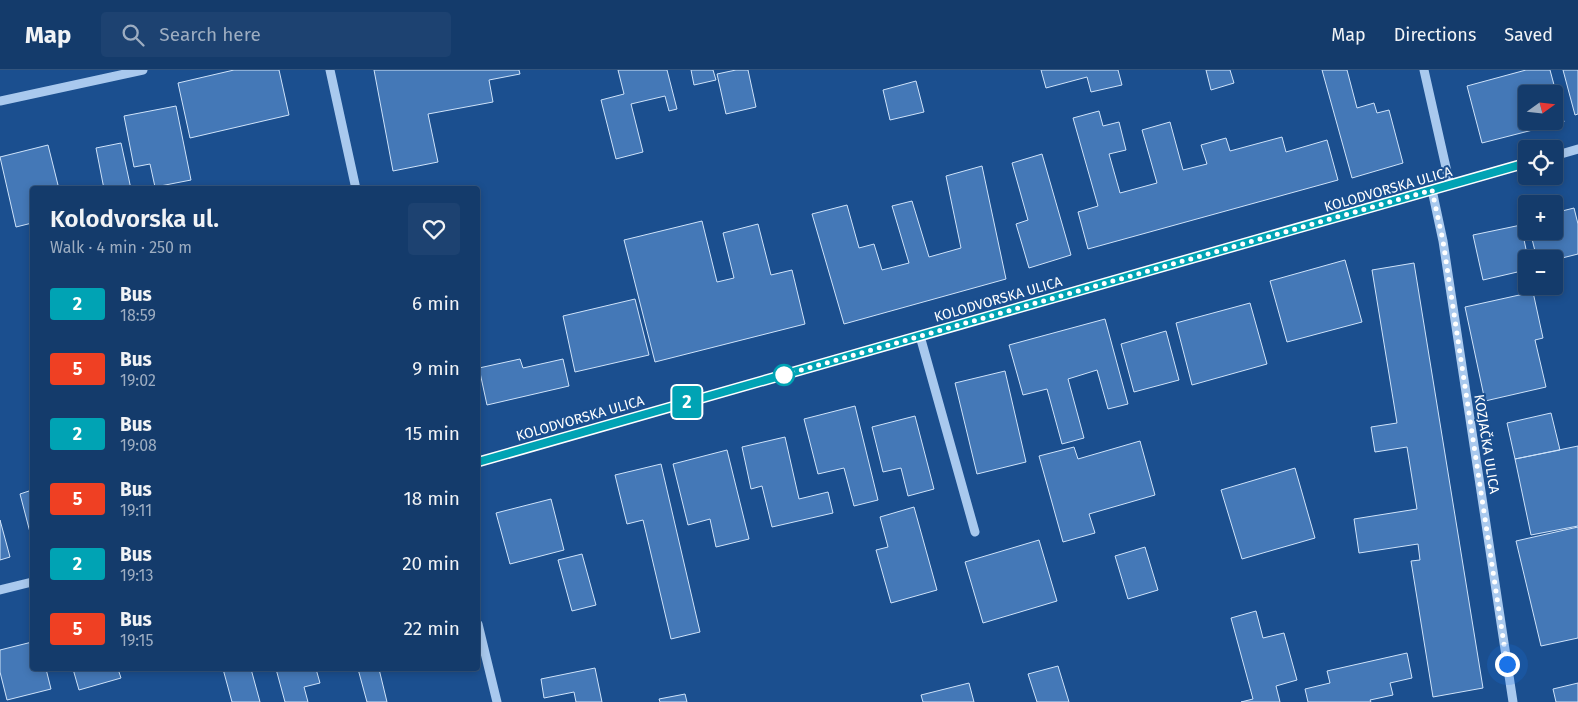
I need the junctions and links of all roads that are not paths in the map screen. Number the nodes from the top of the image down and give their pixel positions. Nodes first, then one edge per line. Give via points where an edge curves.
1 (143, 70) edge
2 (330, 70) edge
3 (1424, 70) edge
4 (0, 101) edge
5 (1578, 149) edge
6 (1563, 153) edge
7 (1518, 165) edge
8 (1450, 185) junction
9 (355, 186) edge
10 (1432, 190) junction
11 (920, 336) junction
12 (480, 461) edge
13 (975, 532) dead end
14 (30, 582) edge
15 (0, 590) edge
16 (480, 632) edge
17 (497, 702) edge
18 (1513, 702) edge

1 - 4 street
2 - 9 street
3 - 8 street
5 - 6 street
7 - 8 street, KOLODVORSKA ULICA
8 - 10 street, KOLODVORSKA ULICA
10 - 11 street, KOLODVORSKA ULICA
10 - 18 street, KOZJAČKA ULICA
11 - 12 street, KOLODVORSKA ULICA
11 - 13 street
14 - 15 street
16 - 17 street

